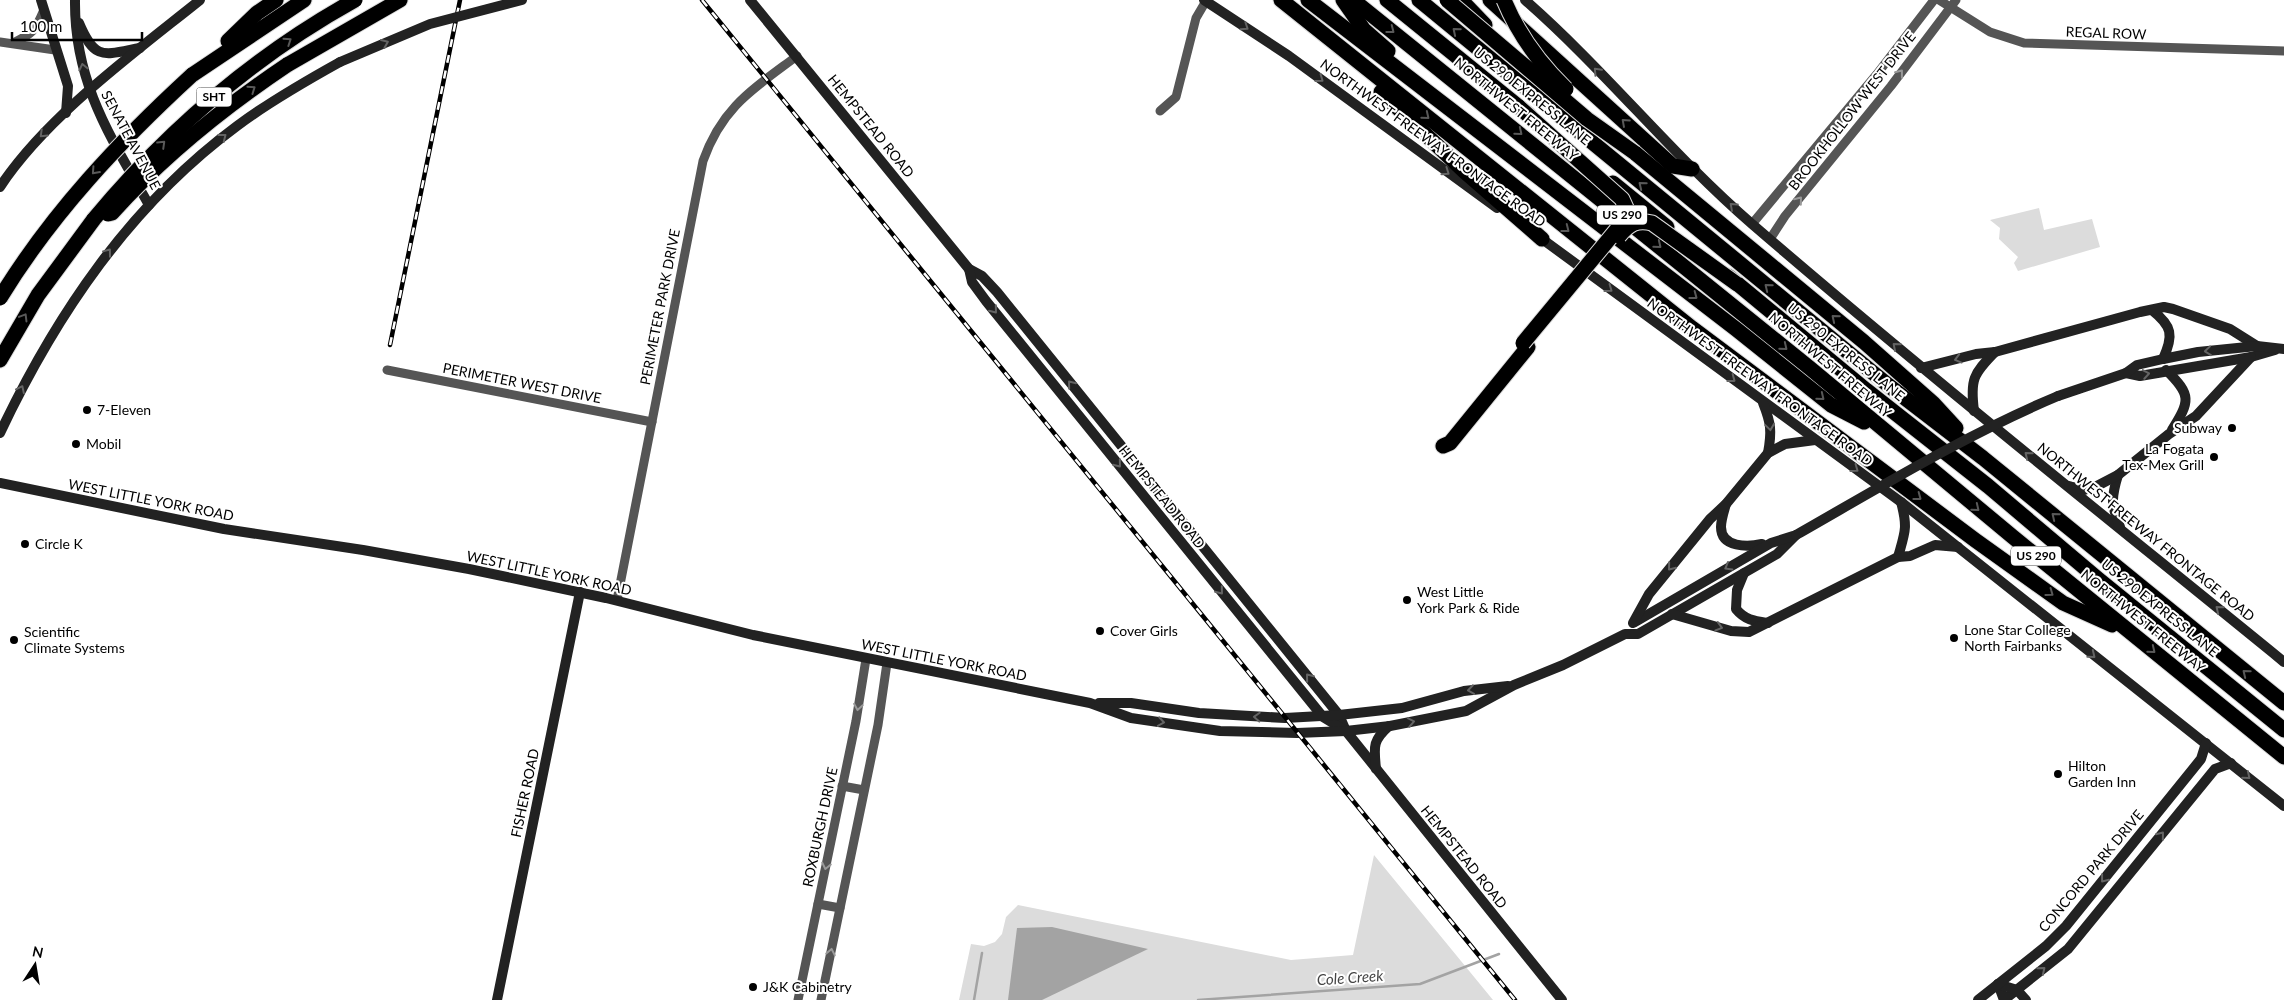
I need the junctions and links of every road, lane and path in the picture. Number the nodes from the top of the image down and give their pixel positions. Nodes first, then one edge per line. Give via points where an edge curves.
1 (41, 0) edge
2 (75, 0) edge
3 (200, 0) edge
4 (276, 0) edge
5 (304, 0) edge
6 (355, 0) edge
7 (400, 0) edge
8 (522, 0) edge
9 (750, 0) edge
10 (1308, 0) edge
11 (1343, 0) edge
12 (1353, 0) edge
13 (1419, 0) edge
14 (1447, 0) edge
15 (1461, 0) edge
16 (1490, 0) edge
17 (1504, 0) edge
18 (1525, 0) edge
19 (1934, 0) edge
20 (1939, 0) edge
21 (1205, 1) edge
22 (1388, 1) edge
23 (1953, 4) edge
24 (1287, 5) edge
25 (43, 12) junction
26 (75, 14) junction
27 (0, 42) edge
28 (13, 43) junction
29 (141, 48) junction
30 (55, 50) junction
31 (2284, 51) edge
32 (797, 56) junction
33 (192, 76) junction
34 (90, 92) junction
35 (1444, 106) junction
36 (1519, 107) junction
37 (1160, 111) dead end
38 (66, 112) junction
39 (1601, 151) junction
40 (1635, 153) junction
41 (1692, 170) junction
42 (0, 187) edge
43 (149, 205) junction
44 (94, 219) junction
45 (1752, 224) junction
46 (1542, 239) junction
47 (1770, 239) junction
48 (969, 269) junction
49 (1737, 284) junction
50 (0, 298) edge
51 (2152, 310) junction
52 (1526, 345) junction
53 (2257, 346) junction
54 (2281, 349) edge
55 (1994, 352) junction
56 (2251, 357) junction
57 (2163, 359) junction
58 (0, 360) edge
59 (1922, 368) junction
60 (387, 370) dead end
61 (2166, 370) junction
62 (2126, 374) junction
63 (1762, 402) junction
64 (1974, 411) junction
65 (652, 422) junction
66 (0, 433) edge
67 (1887, 434) junction
68 (2169, 434) junction
69 (1815, 440) junction
70 (1768, 453) junction
71 (1983, 458) junction
72 (2118, 476) junction
73 (0, 483) edge
74 (2066, 485) junction
75 (1901, 502) junction
76 (1726, 504) junction
77 (2122, 530) junction
78 (1796, 536) junction
79 (1771, 543) junction
80 (1959, 547) junction
81 (1898, 557) junction
82 (1744, 573) junction
83 (580, 592) junction
84 (617, 600) junction
85 (1672, 614) junction
86 (1633, 623) junction
87 (1769, 623) junction
88 (1625, 634) junction
89 (2134, 635) junction
90 (866, 659) junction
91 (2284, 662) edge
92 (887, 663) junction
93 (1514, 685) junction
94 (1090, 703) junction
95 (2284, 703) edge
96 (1339, 715) junction
97 (1323, 717) junction
98 (1390, 726) junction
99 (2284, 730) edge
100 (1346, 731) junction
101 (2206, 743) junction
102 (2284, 757) edge
103 (2231, 763) junction
104 (1376, 769) junction
105 (842, 786) junction
106 (864, 790) junction
107 (2284, 806) edge
108 (2128, 848) junction
109 (2142, 859) junction
110 (818, 904) junction
111 (840, 908) junction
112 (1998, 984) junction
113 (2017, 990) junction
114 (497, 1000) edge
115 (798, 1000) edge
116 (821, 1000) edge
117 (1562, 1000) edge
118 (1978, 1000) edge
119 (2004, 1000) edge
120 (2026, 1000) edge

1 - 25 main road
2 - 26 main road, SENATE AVENUE
3 - 29 main road
4 - 33 highway via 257,13
5 - 33 highway, SHT
44 -> 6 highway, SHT, bridge via 146,159 205,104 283,44
44 -> 7 highway, bridge via 112,212 173,152 252,89 325,41
43 -> 8 main road, bridge via 236,126 340,62 430,24
9 - 32 main road, HEMPSTEAD ROAD
10 - 35 highway
11 - 35 highway via 1364,30
12 -> 67 highway, NORTHWEST FREEWAY / US 290 via 1781,344
39 -> 13 highway, NORTHWEST FREEWAY / US 290
14 - 40 highway, bridge via 1587,119
15 - 39 highway
41 -> 16 highway via 1673,166
17 - 40 highway, bridge via 1518,30 1554,77
41 -> 18 main road, NORTHWEST FREEWAY FRONTAGE ROAD via 1570,42
19 - 45 street, BROOKHOLLOW WEST DRIVE via 1872,81
20 - 23 street, REGAL ROW
21 - 37 street via 1196,18 1176,97
21 -> 46 main road, NORTHWEST FREEWAY FRONTAGE ROAD via 1289,56
22 - 36 highway, US 290 EXPRESS LANE
23 - 31 street, REGAL ROW via 1990,32 2024,43
47 -> 23 street, BROOKHOLLOW WEST DRIVE
24 - 46 highway via 1464,171
24 -> 89 highway via 1692,328 1975,540 2063,603
25 - 28 street via 31,35
25 - 30 main road
26 - 29 main road via 89,45 99,52 110,54
34 -> 26 main road, SENATE AVENUE via 80,54
27 - 28 street
28 - 30 street
29 - 34 main road
30 - 38 main road via 68,86
32 - 48 main road, HEMPSTEAD ROAD
32 - 65 street, PERIMETER PARK DRIVE via 729,111 706,152
33 -> 50 highway, SHT, bridge via 136,127 66,204
34 - 38 main road
34 - 43 main road, SENATE AVENUE via 99,116
35 -> 67 highway via 1831,405
36 - 49 highway, US 290 EXPRESS LANE, bridge
36 - 52 highway, bridge via 1622,199 1627,210 1619,227
38 -> 42 main road via 32,146
71 -> 39 highway, NORTHWEST FREEWAY / US 290 via 1888,385
71 -> 40 highway via 1933,403 1905,378
45 -> 41 main road, NORTHWEST FREEWAY FRONTAGE ROAD
66 -> 43 main road via 27,376 84,284 121,235
58 -> 44 highway, SHT via 38,295
45 - 47 main road, NORTHWEST FREEWAY FRONTAGE ROAD
46 -> 63 main road, NORTHWEST FREEWAY FRONTAGE ROAD
59 -> 47 main road, NORTHWEST FREEWAY FRONTAGE ROAD
96 -> 48 main road, HEMPSTEAD ROAD via 997,292 982,276
48 -> 97 main road, HEMPSTEAD ROAD via 972,282 986,301
49 - 52 highway, bridge via 1652,223 1641,220 1623,231
49 - 99 highway, US 290 EXPRESS LANE
51 - 53 main road via 2173,309 2230,329
51 - 55 main road
51 - 57 main road via 2165,320 2169,328 2169,346
52 - 52 highway via 1450,443 1443,446 1445,440
53 - 54 main road, WEST LITTLE YORK ROAD
53 -> 57 main road, WEST LITTLE YORK ROAD
54 - 56 main road, WEST LITTLE YORK ROAD
55 -> 59 main road
55 - 64 main road via 1972,380
56 - 61 main road, WEST LITTLE YORK ROAD
56 - 68 main road via 2196,416
57 - 62 main road, WEST LITTLE YORK ROAD via 2137,365
59 - 64 main road, NORTHWEST FREEWAY FRONTAGE ROAD
60 - 65 street, PERIMETER WEST DRIVE
62 -> 61 main road, WEST LITTLE YORK ROAD via 2140,376
61 - 68 main road via 2186,392 2187,401
62 - 78 main road, WEST LITTLE YORK ROAD, bridge via 2058,396 1998,423 1937,454
63 - 69 main road, NORTHWEST FREEWAY FRONTAGE ROAD
63 -> 70 main road via 1771,423
74 -> 64 main road, NORTHWEST FREEWAY FRONTAGE ROAD
65 - 84 street, PERIMETER PARK DRIVE
67 -> 89 highway, NORTHWEST FREEWAY / US 290
68 - 72 main road
69 - 70 main road via 1785,444
69 -> 75 main road, NORTHWEST FREEWAY FRONTAGE ROAD
70 - 76 main road
95 -> 71 highway, NORTHWEST FREEWAY / US 290
72 - 74 main road via 2084,490
72 - 77 main road via 2112,509
73 - 83 main road, WEST LITTLE YORK ROAD via 224,529 400,556
74 - 77 main road, NORTHWEST FREEWAY FRONTAGE ROAD
75 - 80 main road, NORTHWEST FREEWAY FRONTAGE ROAD
75 - 81 main road via 1906,533
76 - 79 main road via 1721,528 1728,541 1750,547
76 -> 86 main road via 1649,594
91 -> 77 main road, NORTHWEST FREEWAY FRONTAGE ROAD
78 - 79 main road, WEST LITTLE YORK ROAD
78 - 82 main road, WEST LITTLE YORK ROAD via 1777,554
79 -> 86 main road, WEST LITTLE YORK ROAD
80 - 81 main road via 1935,545 1910,556
80 -> 101 main road, NORTHWEST FREEWAY FRONTAGE ROAD
81 - 87 main road
82 - 85 main road, WEST LITTLE YORK ROAD
82 - 87 main road via 1737,590 1736,609 1752,621
83 - 84 main road, WEST LITTLE YORK ROAD
83 - 114 main road, FISHER ROAD
84 - 90 main road, WEST LITTLE YORK ROAD via 732,630
85 -> 87 main road via 1740,633
85 - 88 main road, WEST LITTLE YORK ROAD via 1638,634
86 - 88 main road, WEST LITTLE YORK ROAD
88 - 93 main road, WEST LITTLE YORK ROAD
89 -> 102 highway, NORTHWEST FREEWAY / US 290
90 - 92 main road, WEST LITTLE YORK ROAD
90 -> 105 street, ROXBURGH DRIVE
92 - 94 main road, WEST LITTLE YORK ROAD
92 - 106 street
93 -> 96 main road, WEST LITTLE YORK ROAD via 1464,691 1402,708
98 -> 93 main road, WEST LITTLE YORK ROAD via 1466,710
97 -> 94 main road, WEST LITTLE YORK ROAD via 1233,716 1131,703
94 -> 100 main road, WEST LITTLE YORK ROAD via 1131,718 1220,731
96 - 97 main road, WEST LITTLE YORK ROAD
96 - 100 main road, HEMPSTEAD ROAD
97 - 100 main road, HEMPSTEAD ROAD
98 - 100 main road, WEST LITTLE YORK ROAD
98 - 104 main road via 1376,739
100 - 104 main road, HEMPSTEAD ROAD
101 - 103 main road, NORTHWEST FREEWAY FRONTAGE ROAD
101 - 108 main road, CONCORD PARK DRIVE via 2200,759
103 -> 107 main road, NORTHWEST FREEWAY FRONTAGE ROAD
109 -> 103 main road via 2214,769
104 - 117 main road, HEMPSTEAD ROAD
105 - 106 street
105 -> 110 street, ROXBURGH DRIVE
106 - 111 street
108 - 109 main road
108 -> 112 main road, CONCORD PARK DRIVE via 2066,926
113 -> 109 main road via 2068,949
110 - 111 street
110 - 115 street, ROXBURGH DRIVE
116 -> 111 street
112 - 113 main road
112 - 118 main road, CONCORD PARK DRIVE
112 - 119 main road
113 - 119 main road
113 - 120 main road

